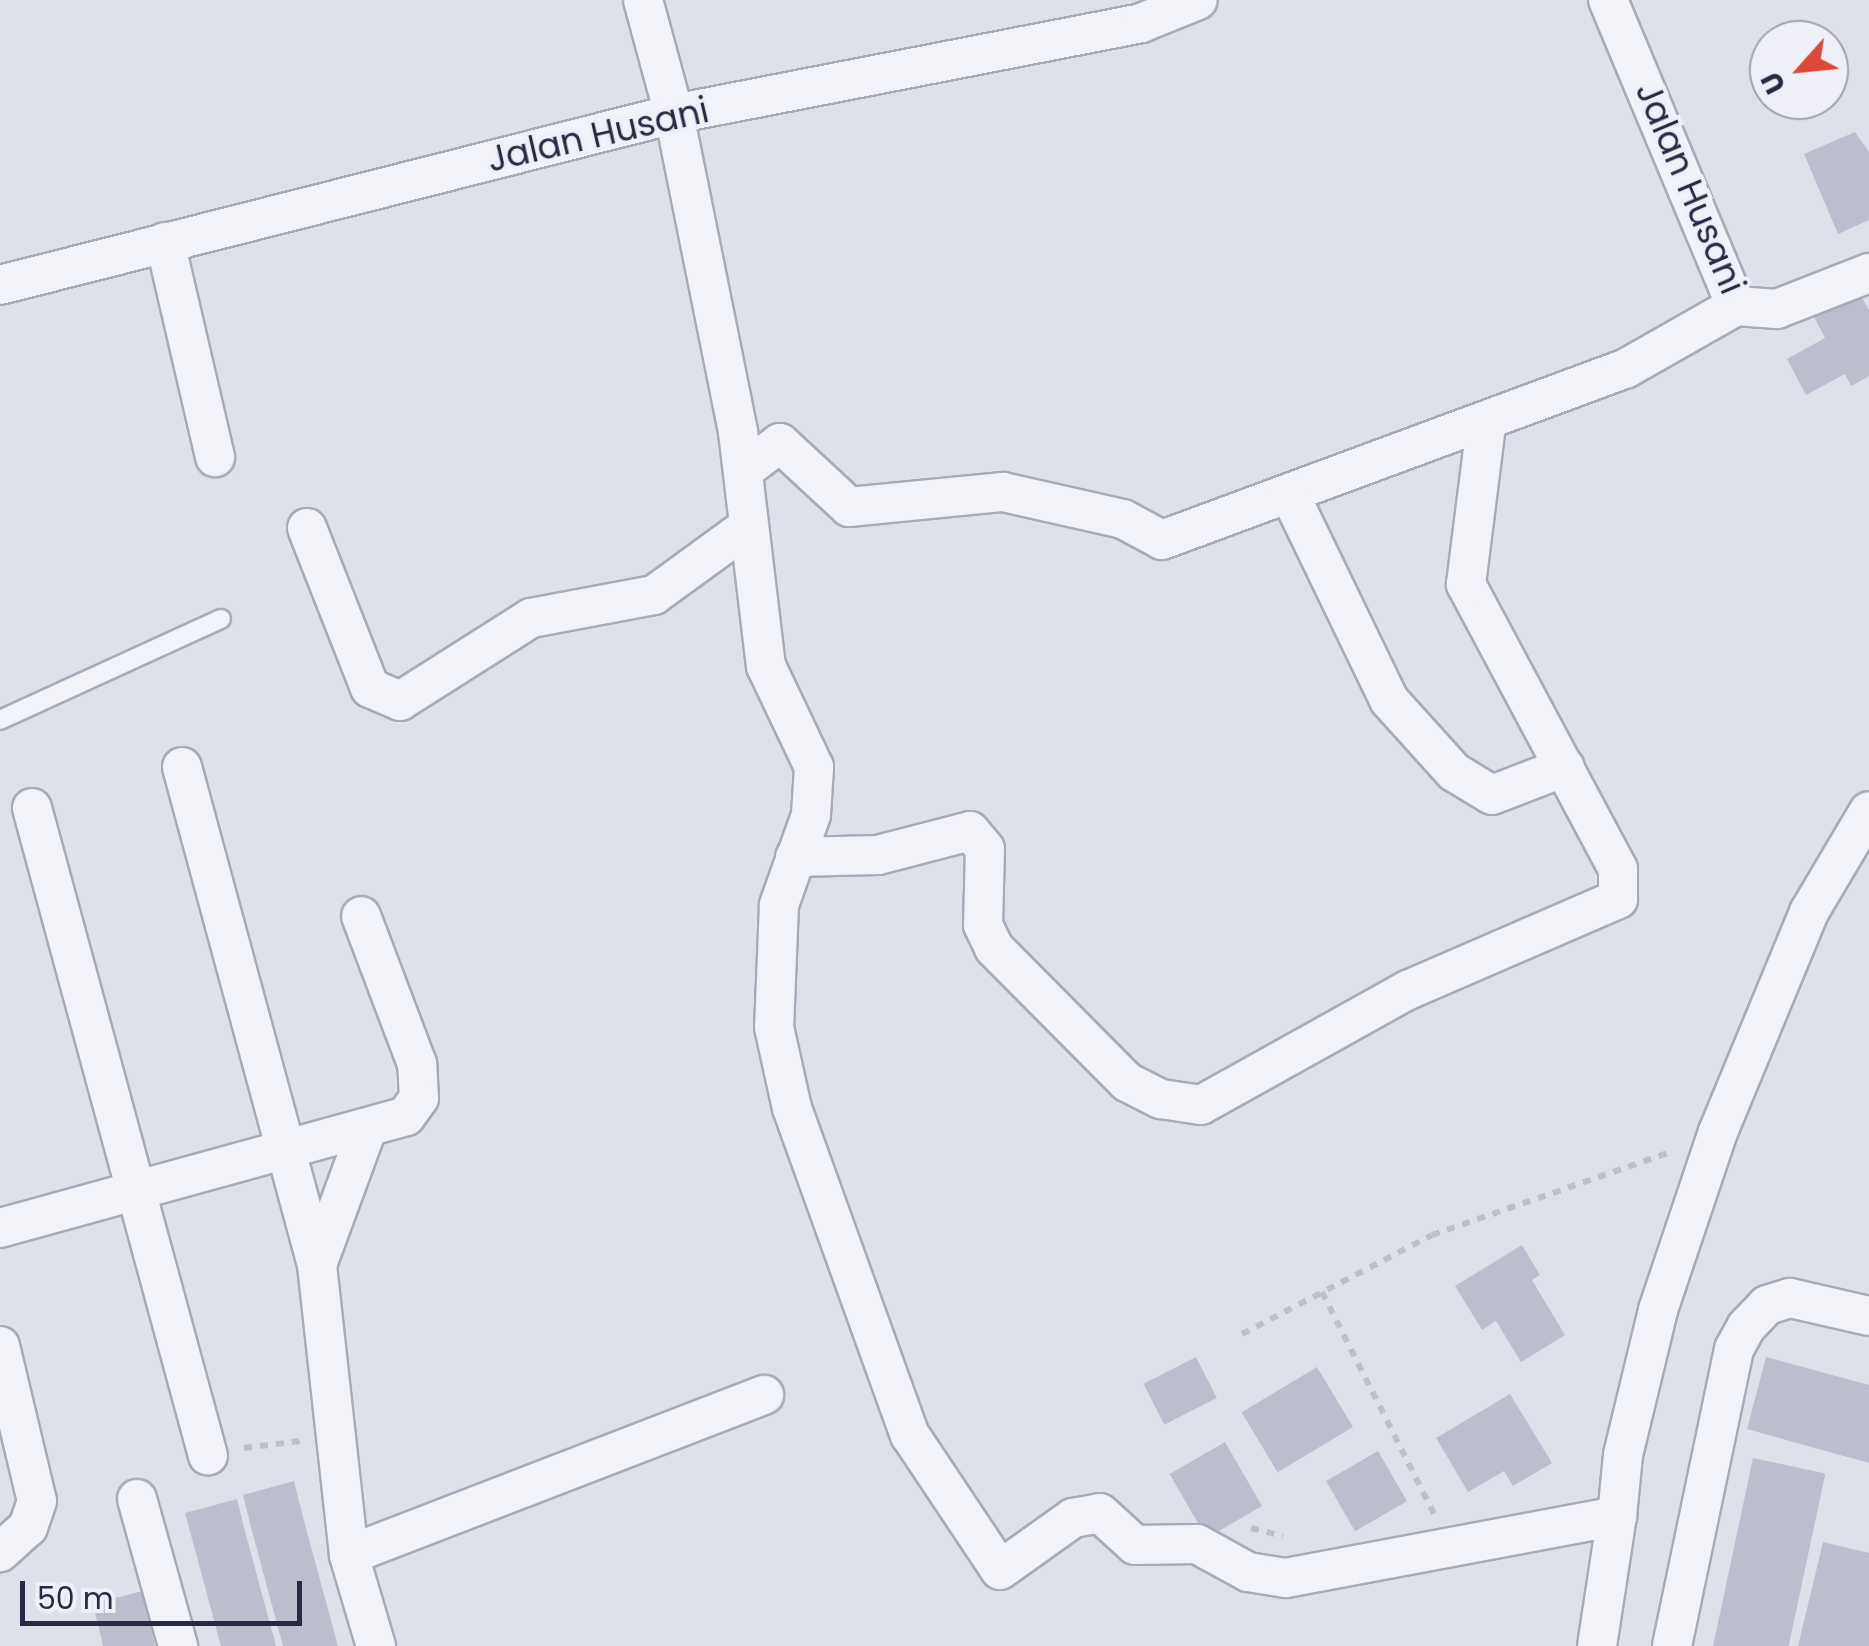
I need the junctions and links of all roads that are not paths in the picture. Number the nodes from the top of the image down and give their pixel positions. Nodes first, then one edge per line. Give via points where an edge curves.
1 (642, 0) edge
2 (1198, 0) edge
3 (1608, 0) edge
4 (674, 114) junction
5 (165, 242) junction
6 (1869, 273) edge
7 (0, 284) edge
8 (1736, 306) junction
9 (1486, 425) junction
10 (215, 457) dead end
11 (744, 470) junction
12 (1291, 497) junction
13 (749, 526) junction
14 (308, 528) dead end
15 (221, 619) dead end
16 (0, 720) edge
17 (182, 767) dead end
18 (1565, 767) junction
19 (32, 808) dead end
20 (1869, 811) edge
21 (795, 857) junction
22 (361, 916) dead end
23 (366, 1132) junction
24 (284, 1148) junction
25 (136, 1191) junction
26 (0, 1228) edge
27 (316, 1265) junction
28 (1869, 1316) edge
29 (0, 1346) edge
30 (764, 1395) dead end
31 (208, 1456) dead end
32 (137, 1499) dead end
33 (1617, 1516) junction
34 (0, 1552) edge
35 (349, 1555) junction
36 (178, 1646) edge
37 (376, 1646) edge
38 (1597, 1646) edge
39 (1672, 1646) edge

1 - 4 street
2 - 4 street, Jalan Husani via 1141,23
3 - 8 street, Jalan Husani
4 - 5 street, Jalan Husani
4 - 11 street
5 - 7 street, Jalan Husani
5 - 10 street
6 - 8 street, Jalan Husani via 1777,309
8 - 9 street via 1625,370
9 - 12 street
9 - 18 street via 1466,584
11 - 12 street via 766,446 780,443 848,507 1003,492 1123,519 1162,540
11 - 13 street
12 - 18 street via 1388,700 1454,772 1492,794
13 - 14 street via 654,595 531,618 400,702 370,688
13 - 21 street via 766,666 814,768 817,792
15 - 16 lane
17 - 24 street
18 - 21 street via 1618,869 1621,897 1408,990 1201,1105 1161,1100 1127,1082 994,948 983,924 985,849 970,831 878,855
19 - 25 street
20 - 33 street via 1809,912 1718,1132 1658,1310 1623,1455
21 - 33 street via 771,966 774,1028 792,1108 910,1435 1000,1570 1074,1518 1100,1513 1135,1545 1197,1544 1248,1572 1286,1578
22 - 23 street via 420,1089 406,1116
23 - 24 street
23 - 27 street
24 - 25 street
24 - 27 street
25 - 26 street
25 - 31 street
27 - 35 street
28 - 39 street via 1790,1298 1766,1305 1746,1327 1734,1349
29 - 34 street via 37,1501 28,1527
30 - 35 street
32 - 36 street
33 - 38 street
35 - 37 street

